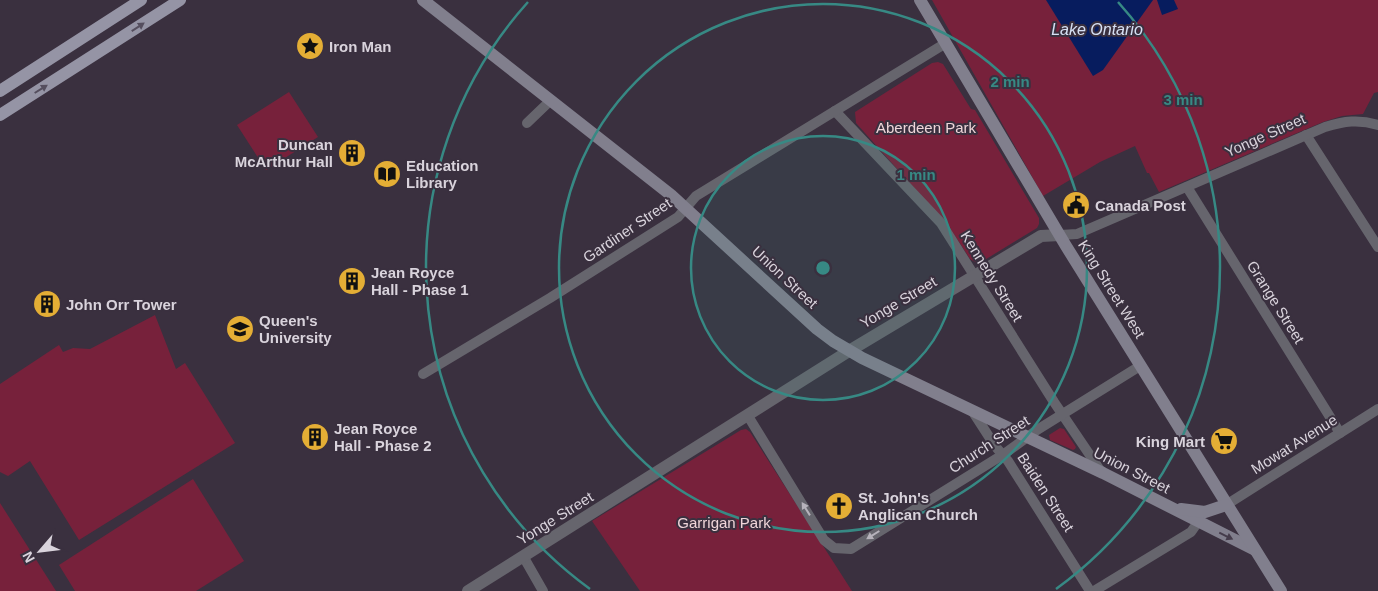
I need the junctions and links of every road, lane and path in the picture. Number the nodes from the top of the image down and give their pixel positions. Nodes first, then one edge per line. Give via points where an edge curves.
1 (141, 0) edge
2 (180, 0) edge
3 (423, 0) edge
4 (920, 0) edge
5 (946, 44) junction
6 (0, 91) edge
7 (551, 100) junction
8 (835, 111) junction
9 (0, 115) edge
10 (526, 123) dead end
11 (1378, 125) edge
12 (1306, 135) junction
13 (1186, 187) junction
14 (686, 207) junction
15 (1060, 235) junction
16 (1378, 247) edge
17 (975, 276) junction
18 (849, 350) junction
19 (1140, 366) junction
20 (423, 374) dead end
21 (1378, 409) edge
22 (973, 412) junction
23 (1062, 414) junction
24 (748, 416) junction
25 (1340, 433) junction
26 (1027, 437) junction
27 (1004, 454) junction
28 (1103, 473) junction
29 (1226, 505) junction
30 (1169, 507) junction
31 (1198, 522) junction
32 (1255, 550) junction
33 (523, 556) junction
34 (468, 591) edge
35 (544, 591) edge
36 (1090, 591) edge
37 (1094, 591) edge
38 (1281, 591) edge

1 - 6 main road
9 -> 2 main road
3 - 7 main road, Union Street
4 - 5 main road, King Street West
5 - 8 street, Gardiner Street
5 - 15 main road, King Street West
7 - 10 street
7 - 14 main road, Union Street
8 - 14 street, Gardiner Street via 696,196
8 - 17 street, Kennedy Street via 941,223
11 - 12 street, Yonge Street via 1354,120
12 - 13 street, Yonge Street
12 - 16 street
13 - 15 street, Yonge Street via 1077,234
13 - 25 street, Grange Street
14 - 18 main road, Union Street via 817,329
14 - 20 street, Gardiner Street via 678,217
15 - 17 street, Yonge Street via 1041,236
15 - 19 main road, King Street West
17 - 18 street, Yonge Street
17 - 23 street, Kennedy Street
18 - 22 main road, Union Street
18 - 24 street, Yonge Street
19 - 23 street, Church Street
19 - 29 main road, King Street West
21 - 25 street, Mowat Avenue
22 - 26 main road, Union Street
22 - 27 street, Baiden Street
23 - 26 street, Church Street
23 - 28 street, Kennedy Street
27 -> 24 street, Church Street via 851,549 834,548 824,540
24 - 33 street, Yonge Street
25 - 29 street, Mowat Avenue
26 - 27 street, Church Street
26 - 28 main road, Union Street
27 - 36 street, Baiden Street
28 - 30 main road, Union Street
29 - 30 main road, Union Street via 1200,512
29 - 32 main road, King Street West
30 - 31 main road, Union Street
31 -> 32 main road, Union Street
31 - 37 street via 1191,532
32 - 38 main road, King Street West
33 - 34 street, Yonge Street
33 - 35 street

